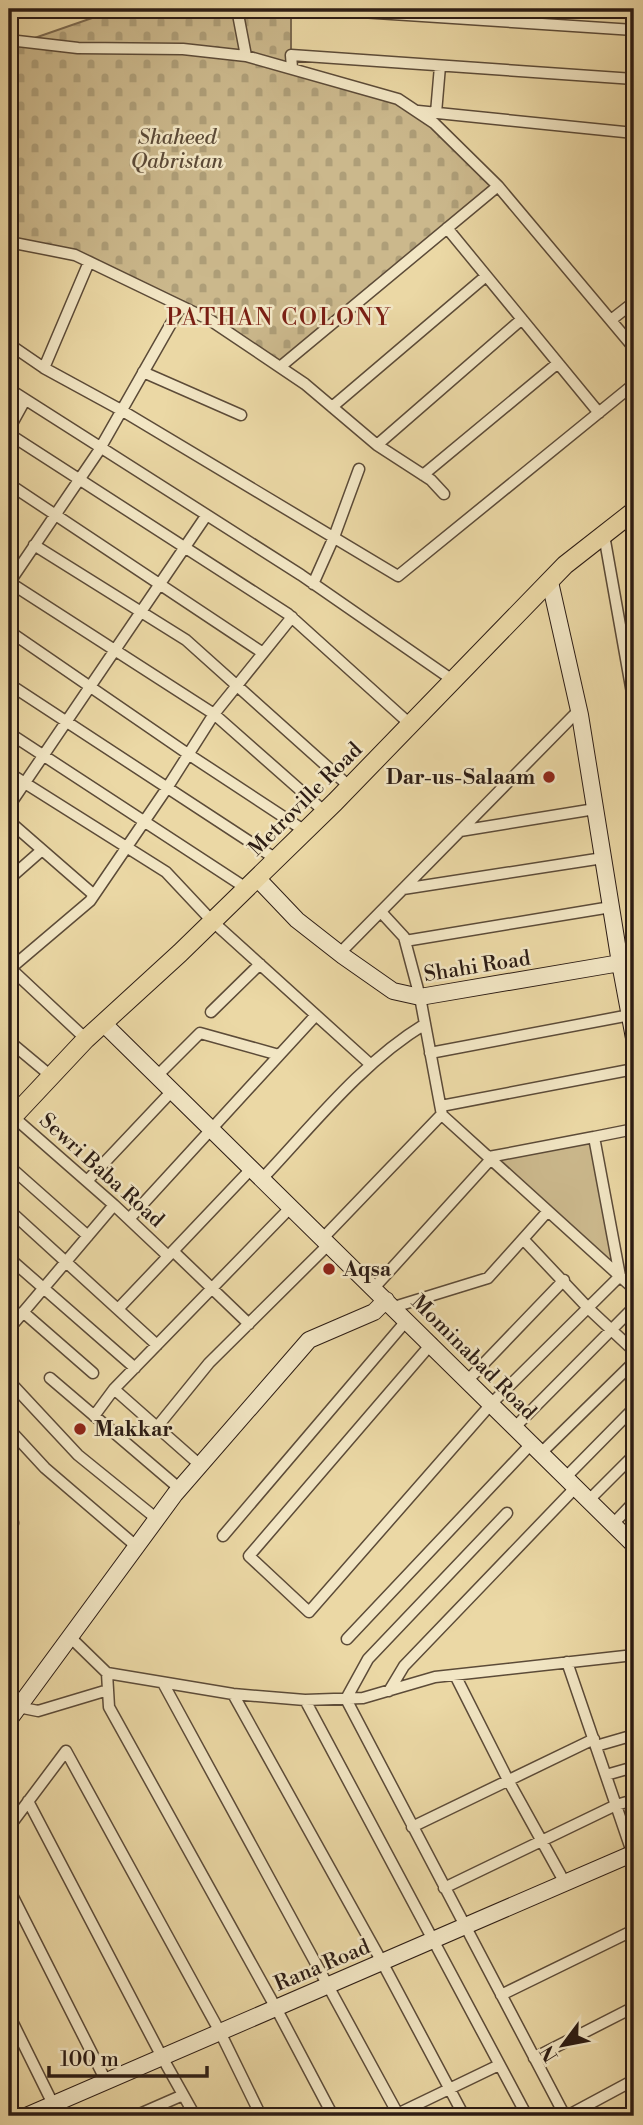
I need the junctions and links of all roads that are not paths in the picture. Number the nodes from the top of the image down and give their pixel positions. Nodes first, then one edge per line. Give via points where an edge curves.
1 (237, 9) edge
2 (315, 9) edge
3 (634, 30) edge
4 (9, 40) edge
5 (246, 56) junction
6 (440, 66) junction
7 (292, 68) junction
8 (634, 79) edge
9 (416, 111) junction
10 (436, 113) junction
11 (634, 133) edge
12 (498, 186) junction
13 (447, 228) junction
14 (9, 242) edge
15 (89, 262) junction
16 (486, 276) junction
17 (634, 302) edge
18 (181, 306) junction
19 (522, 319) junction
20 (611, 320) junction
21 (9, 344) edge
22 (634, 348) edge
23 (558, 363) junction
24 (280, 367) junction
25 (44, 368) junction
26 (143, 372) junction
27 (634, 384) edge
28 (9, 389) edge
29 (25, 400) junction
30 (332, 407) junction
31 (121, 410) junction
32 (599, 413) junction
33 (241, 415) dead end
34 (9, 431) edge
35 (377, 445) junction
36 (100, 448) junction
37 (359, 469) dead end
38 (423, 475) junction
39 (78, 480) junction
40 (9, 484) edge
41 (444, 494) dead end
42 (634, 511) edge
43 (55, 514) junction
44 (206, 516) junction
45 (604, 535) junction
46 (334, 537) junction
47 (34, 545) junction
48 (184, 547) junction
49 (9, 582) edge
50 (550, 582) junction
51 (159, 583) junction
52 (313, 584) junction
53 (140, 611) junction
54 (292, 617) junction
55 (9, 631) edge
56 (629, 643) edge
57 (114, 650) junction
58 (263, 653) junction
59 (454, 681) junction
60 (9, 684) edge
61 (89, 686) junction
62 (237, 686) junction
63 (634, 704) edge
64 (579, 710) junction
65 (215, 714) junction
66 (66, 722) junction
67 (411, 725) junction
68 (9, 733) edge
69 (188, 754) junction
70 (43, 755) junction
71 (9, 773) edge
72 (25, 783) junction
73 (350, 787) junction
74 (167, 788) junction
75 (9, 806) edge
76 (595, 808) junction
77 (325, 812) junction
78 (9, 821) edge
79 (145, 822) junction
80 (305, 831) junction
81 (460, 831) junction
82 (127, 847) junction
83 (42, 850) junction
84 (603, 858) junction
85 (276, 859) junction
86 (9, 879) edge
87 (251, 883) junction
88 (403, 889) junction
89 (94, 895) junction
90 (611, 907) junction
91 (381, 912) junction
92 (212, 921) junction
93 (405, 941) junction
94 (340, 954) junction
95 (620, 963) junction
96 (260, 964) junction
97 (10, 967) edge
98 (420, 998) junction
99 (211, 1012) dead end
100 (316, 1015) junction
101 (630, 1015) junction
102 (103, 1023) junction
103 (425, 1024) junction
104 (634, 1038) edge
105 (86, 1039) junction
106 (9, 1041) edge
107 (430, 1053) junction
108 (279, 1055) junction
109 (370, 1064) junction
110 (634, 1069) edge
111 (51, 1076) junction
112 (157, 1076) junction
113 (172, 1091) junction
114 (441, 1110) junction
115 (10, 1116) edge
116 (211, 1128) junction
117 (634, 1129) edge
118 (594, 1137) junction
119 (490, 1158) junction
120 (9, 1166) edge
121 (257, 1173) junction
122 (87, 1181) junction
123 (114, 1205) junction
124 (291, 1207) junction
125 (9, 1210) edge
126 (548, 1211) junction
127 (129, 1219) junction
128 (88, 1236) junction
129 (523, 1239) junction
130 (326, 1241) junction
131 (170, 1254) junction
132 (9, 1258) edge
133 (66, 1262) junction
134 (620, 1276) junction
135 (564, 1280) junction
136 (212, 1287) junction
137 (43, 1289) junction
138 (634, 1289) edge
139 (385, 1298) junction
140 (634, 1307) edge
141 (118, 1309) junction
142 (589, 1309) junction
143 (23, 1312) junction
144 (407, 1320) junction
145 (249, 1324) junction
146 (10, 1326) edge
147 (611, 1331) junction
148 (432, 1343) junction
149 (157, 1345) junction
150 (634, 1351) edge
151 (634, 1362) edge
152 (135, 1368) junction
153 (93, 1373) dead end
154 (50, 1378) dead end
155 (468, 1380) junction
156 (9, 1381) edge
157 (114, 1389) junction
158 (492, 1404) junction
159 (634, 1408) edge
160 (94, 1416) junction
161 (157, 1427) junction
162 (515, 1427) junction
163 (9, 1429) edge
164 (537, 1448) junction
165 (634, 1455) edge
166 (200, 1465) junction
167 (571, 1482) junction
168 (180, 1489) junction
169 (589, 1500) junction
170 (634, 1502) edge
171 (9, 1505) edge
172 (507, 1513) dead end
173 (10, 1518) edge
174 (157, 1519) junction
175 (613, 1524) junction
176 (9, 1533) edge
177 (223, 1535) dead end
178 (634, 1545) edge
179 (136, 1546) junction
180 (69, 1636) junction
181 (347, 1639) dead end
182 (634, 1655) edge
183 (568, 1662) junction
184 (107, 1673) junction
185 (455, 1675) junction
186 (163, 1683) junction
187 (108, 1689) junction
188 (389, 1690) junction
189 (233, 1694) junction
190 (346, 1699) junction
191 (305, 1700) junction
192 (13, 1714) edge
193 (634, 1735) edge
194 (595, 1743) junction
195 (634, 1767) edge
196 (606, 1774) junction
197 (508, 1780) junction
198 (634, 1800) edge
199 (28, 1801) junction
200 (616, 1805) junction
201 (9, 1827) edge
202 (412, 1827) junction
203 (542, 1840) junction
204 (634, 1855) edge
205 (565, 1883) junction
206 (444, 1888) junction
207 (9, 1889) edge
208 (464, 1927) junction
209 (634, 1930) edge
210 (433, 1940) junction
211 (382, 1962) junction
212 (326, 1986) junction
213 (501, 1995) junction
214 (634, 2007) edge
215 (276, 2008) junction
216 (9, 2015) edge
217 (220, 2032) junction
218 (162, 2057) junction
219 (534, 2057) junction
220 (499, 2065) junction
221 (634, 2080) edge
222 (106, 2081) junction
223 (450, 2090) junction
224 (183, 2095) junction
225 (53, 2104) junction
226 (26, 2116) edge
227 (135, 2116) edge
228 (195, 2116) edge
229 (261, 2116) edge
230 (333, 2116) edge
231 (396, 2116) edge
232 (464, 2116) edge
233 (527, 2116) edge
234 (566, 2116) edge

1 - 5 street
2 - 3 street
4 - 5 street
5 - 7 street
6 - 7 street via 291,55
6 - 8 street
6 - 10 street
7 - 9 street via 398,99
9 - 10 street
9 - 12 street
10 - 11 street
12 - 13 street
12 - 20 street
13 - 16 street
13 - 24 street
14 - 15 street
15 - 18 street
15 - 25 street
16 - 19 street
16 - 30 street
17 - 20 street
18 - 24 street
18 - 26 street
19 - 23 street
19 - 35 street
20 - 22 street
21 - 25 street
23 - 32 street
23 - 38 street
24 - 30 street
25 - 31 street
26 - 31 street
26 - 33 street
27 - 32 street
28 - 29 street
29 - 34 street
29 - 36 street
30 - 35 street
31 - 36 street
31 - 46 street
32 - 46 street via 398,576
34 - 39 street
35 - 38 street
36 - 39 street
36 - 44 street
37 - 46 street
38 - 41 street
39 - 43 street
39 - 48 street
40 - 43 street
42 - 45 main road, Metroville Road
43 - 47 street
43 - 51 street
44 - 48 street
44 - 52 street
45 - 50 main road, Metroville Road
45 - 56 street
46 - 52 street
47 - 49 street
47 - 53 street
48 - 51 street
48 - 54 street
49 - 57 street
50 - 59 main road, Metroville Road
50 - 64 street
51 - 53 street
51 - 58 street
52 - 59 street
53 - 57 street
53 - 62 street via 186,640
54 - 58 street
54 - 67 street
55 - 61 street
56 - 63 street
57 - 61 street
57 - 65 street
58 - 62 street
59 - 67 main road, Metroville Road
60 - 66 street
61 - 66 street
61 - 69 street
62 - 65 street
62 - 73 street
64 - 76 street
64 - 81 street
65 - 69 street
65 - 77 street
66 - 70 street
66 - 74 street
67 - 73 main road, Metroville Road
68 - 70 street
69 - 74 street
69 - 80 street
70 - 72 street
70 - 79 street
71 - 72 street
72 - 75 street
72 - 82 street
73 - 77 main road, Metroville Road
74 - 79 street
74 - 85 street
76 - 81 street
76 - 84 street
77 - 80 main road, Metroville Road
78 - 83 street
79 - 82 street
79 - 87 street
80 - 85 main road, Metroville Road
81 - 88 street
82 - 89 street
82 - 92 street via 166,872
83 - 86 street
83 - 89 street
84 - 88 street
84 - 90 street
85 - 87 main road, Metroville Road
87 - 92 main road, Metroville Road
87 - 94 street, Shahi Road
88 - 91 street
89 - 97 street
90 - 93 street
90 - 95 street
91 - 93 street
91 - 94 street
92 - 96 street
92 - 102 main road, Metroville Road
93 - 98 street
94 - 98 street, Shahi Road via 393,991
95 - 98 street, Shahi Road
95 - 101 street
96 - 99 street
96 - 100 street
97 - 105 street
98 - 103 street
100 - 108 street
100 - 109 street
101 - 104 street
101 - 107 street
102 - 105 main road, Metroville Road
102 - 112 street, Mominabad Road
103 - 107 street
103 - 109 street
105 - 111 main road, Metroville Road
106 - 111 street
107 - 114 street
108 - 112 street via 200,1033
108 - 116 street
109 - 121 street
110 - 114 street
111 - 115 main road, Metroville Road
112 - 113 street, Mominabad Road
113 - 116 street, Mominabad Road
113 - 122 street
114 - 119 street
114 - 130 street
115 - 122 street, Sewri Baba Road
116 - 121 street, Mominabad Road
116 - 127 street
117 - 118 street
118 - 119 street
118 - 134 street
119 - 126 street
119 - 139 street
120 - 128 street
121 - 124 street, Mominabad Road
121 - 131 street
122 - 123 street, Sewri Baba Road
123 - 127 street, Sewri Baba Road
123 - 128 street
124 - 130 street, Mominabad Road
124 - 136 street
125 - 133 street
126 - 129 street
126 - 134 street
127 - 131 street, Sewri Baba Road
128 - 133 street
129 - 135 street
129 - 139 street via 488,1278
130 - 139 street, Mominabad Road
130 - 145 street
131 - 136 street, Sewri Baba Road
131 - 141 street
132 - 137 street
133 - 137 street
133 - 141 street
134 - 138 street
134 - 142 street
135 - 142 street
135 - 155 street
136 - 145 street, Sewri Baba Road
136 - 149 street
137 - 143 street
137 - 152 street
139 - 144 street, Mominabad Road
139 - 166 street via 374,1312 309,1340
140 - 147 street
141 - 149 street
142 - 147 street
142 - 158 street
143 - 146 street
143 - 153 street
144 - 148 street, Mominabad Road
144 - 177 street
145 - 161 street via 209,1363
147 - 150 street
147 - 162 street
148 - 155 street, Mominabad Road
148 - 158 street via 249,1556 309,1612
149 - 152 street
151 - 164 street
152 - 157 street
154 - 160 street
155 - 158 street, Mominabad Road
156 - 174 street via 78,1455
157 - 160 street
157 - 161 street
158 - 162 street, Mominabad Road
159 - 167 street
160 - 168 street
161 - 166 street
162 - 164 street, Mominabad Road
163 - 179 street via 45,1468
164 - 167 street, Mominabad Road
164 - 181 street
165 - 169 street
166 - 168 street
167 - 169 street, Mominabad Road
167 - 188 street via 404,1667
168 - 174 street
169 - 175 street, Mominabad Road
170 - 175 street
171 - 173 street
172 - 190 street via 368,1659
173 - 176 street
174 - 179 street
175 - 178 street, Mominabad Road
179 - 180 street
180 - 184 street
180 - 192 street
182 - 183 street
183 - 185 street
183 - 194 street
184 - 186 street
184 - 187 street
185 - 188 street
185 - 197 street
186 - 189 street
186 - 212 street
187 - 192 street
187 - 215 street via 109,1707
188 - 190 street
189 - 191 street
189 - 211 street
190 - 191 street
190 - 202 street
191 - 210 street
193 - 194 street
194 - 196 street
194 - 197 street
195 - 196 street
196 - 200 street
197 - 202 street
197 - 203 street
198 - 200 street
199 - 201 street
199 - 217 street via 66,1751
199 - 218 street
200 - 203 street
200 - 204 street
202 - 206 street
203 - 205 street
203 - 206 street
204 - 205 street, Rana Road
205 - 208 street, Rana Road
206 - 208 street
207 - 222 street
208 - 210 street, Rana Road
208 - 213 street
209 - 213 street
210 - 211 street, Rana Road
210 - 220 street
211 - 212 street, Rana Road
211 - 223 street
212 - 215 street, Rana Road
212 - 231 street
213 - 219 street
214 - 219 street
215 - 217 street, Rana Road
215 - 230 street
216 - 225 street
217 - 218 street, Rana Road
217 - 229 street
218 - 222 street, Rana Road
218 - 224 street
219 - 234 street
220 - 223 street
220 - 233 street
221 - 234 street
222 - 225 street, Rana Road
223 - 231 street
223 - 232 street
224 - 227 street
224 - 228 street
225 - 226 street, Rana Road

